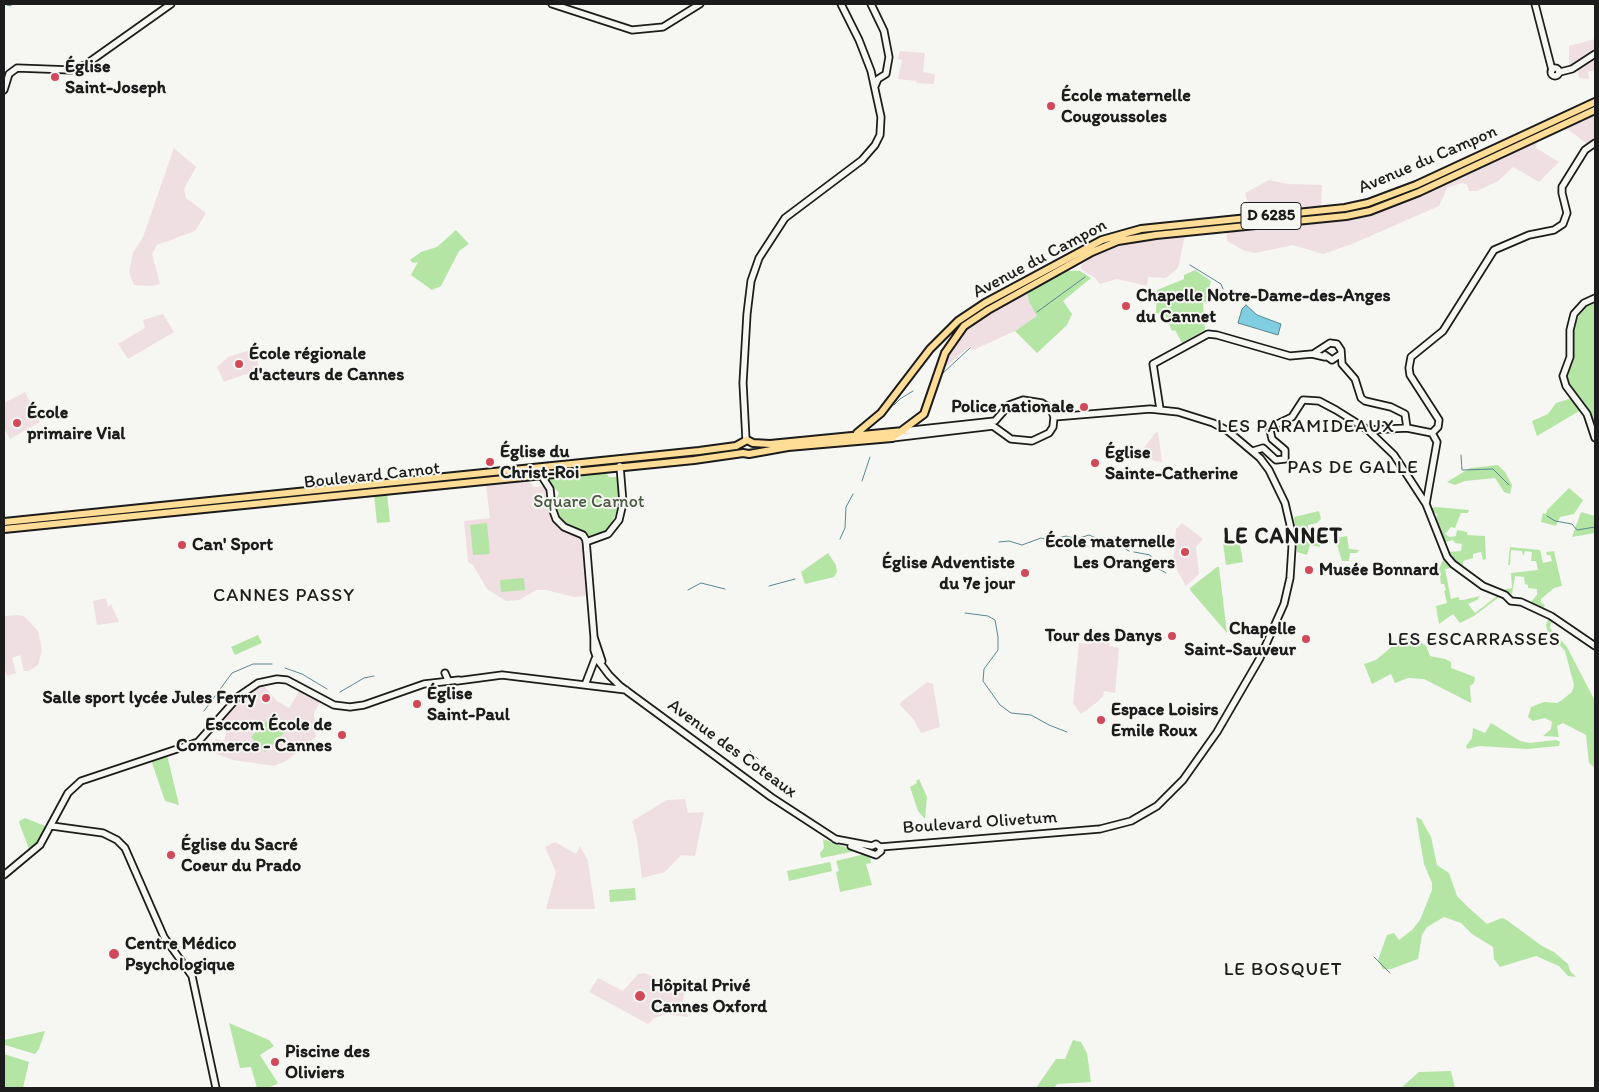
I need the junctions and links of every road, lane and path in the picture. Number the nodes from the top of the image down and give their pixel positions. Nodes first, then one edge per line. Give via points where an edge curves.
1 (171, 4) edge
2 (552, 4) edge
3 (700, 4) edge
4 (840, 4) edge
5 (871, 4) edge
6 (1535, 4) edge
7 (1595, 54) edge
8 (871, 71) junction
9 (879, 78) junction
10 (875, 86) junction
11 (4, 90) edge
12 (1595, 102) edge
13 (1595, 110) edge
14 (1595, 143) edge
15 (1595, 298) edge
16 (1324, 348) junction
17 (1312, 354) junction
18 (1341, 354) junction
19 (1325, 357) junction
20 (1160, 409) junction
21 (881, 413) junction
22 (1000, 415) junction
23 (1054, 417) junction
24 (1407, 428) junction
25 (1368, 430) junction
26 (903, 431) junction
27 (1004, 433) junction
28 (1432, 433) junction
29 (856, 434) junction
30 (877, 436) junction
31 (892, 438) junction
32 (1595, 438) edge
33 (746, 442) junction
34 (1254, 451) junction
35 (752, 452) junction
36 (743, 453) junction
37 (624, 466) junction
38 (541, 475) junction
39 (1426, 504) junction
40 (4, 522) edge
41 (4, 529) edge
42 (586, 542) junction
43 (1595, 646) edge
44 (596, 650) junction
45 (597, 659) junction
46 (604, 664) junction
47 (445, 673) dead end
48 (610, 674) junction
49 (448, 680) junction
50 (459, 680) junction
51 (615, 681) junction
52 (585, 685) junction
53 (420, 687) junction
54 (611, 689) junction
55 (626, 690) junction
56 (52, 826) junction
57 (834, 839) junction
58 (872, 846) junction
59 (880, 847) junction
60 (872, 853) junction
61 (4, 875) edge
62 (216, 1088) edge

1 - 11 street via 85,65 68,70 17,68 9,74
2 - 3 street via 625,28 647,30 671,23
4 - 8 street
5 - 9 street via 889,48 887,71
6 - 7 street via 1554,76
8 - 9 street
8 - 10 street
9 - 10 street
10 - 33 street via 882,122 875,145 862,160 785,218 763,250 753,272 743,379
12 - 21 main road, Avenue du Campon / D 6285 via 1381,199 1344,208 1141,229 1102,240 995,297 954,324 930,349
13 - 26 main road, Avenue du Campon / D 6285 via 1419,192 1370,211 1156,234 1118,242 1092,252 964,326 945,353 926,411
14 - 28 street via 1586,150 1562,187 1567,212 1563,224 1494,250 1443,331 1411,357 1410,375 1440,423
15 - 32 street via 1584,303 1574,314 1570,325 1570,357 1563,376 1583,408
16 - 17 street
16 - 18 street via 1335,343
16 - 19 street
17 - 19 street
17 - 20 street via 1290,356 1212,334 1153,364
18 - 19 street via 1332,360
18 - 24 street via 1342,364 1355,379 1361,398 1405,414
20 - 23 street
20 - 34 street via 1213,423
21 - 29 main road, Avenue du Campon / D 6285
21 - 30 main road, Avenue du Campon via 877,421
22 - 23 street via 1010,404 1027,399 1047,405
22 - 26 street, Boulevard Carnot via 995,421
22 - 27 street
23 - 27 street via 1049,432 1035,441 1016,441
24 - 25 street
24 - 28 street
25 - 34 street via 1330,406 1303,400 1292,417 1270,430 1272,439 1286,450 1285,459 1278,460 1263,448
25 - 39 street via 1394,455
26 - 30 main road, Boulevard Carnot
26 - 31 main road, Boulevard Carnot
27 - 31 street, Boulevard Carnot via 993,426
28 - 39 street via 1437,442
29 - 30 main road, Boulevard Carnot
29 - 33 main road, Boulevard Carnot via 770,444
30 - 31 main road, Boulevard Carnot
30 - 35 main road, Boulevard Carnot
33 - 35 main road
33 - 36 main road
33 - 40 main road, Boulevard Carnot via 656,456
34 - 59 street, Boulevard Olivetum via 1269,470 1289,518 1292,547 1284,604 1242,691 1188,775 1144,815 1107,828
35 - 36 main road, Boulevard Carnot
36 - 37 main road, Boulevard Carnot
37 - 38 main road, Boulevard Carnot
37 - 42 street via 623,508 619,520 608,534
38 - 41 main road, Boulevard Carnot
38 - 42 street via 550,489 556,519 564,528 583,535
39 - 43 street via 1447,557 1458,569 1511,601 1551,616
42 - 44 street, Avenue des Coteaux
44 - 45 street, Avenue des Coteaux
44 - 46 street, Avenue des Coteaux
45 - 46 street
45 - 48 street, Avenue des Coteaux
45 - 52 street
46 - 48 street, Avenue des Coteaux
47 - 49 street
48 - 51 street, Avenue des Coteaux
49 - 50 street
49 - 53 street
50 - 52 street via 502,675
50 - 53 street
51 - 54 street via 616,686
51 - 55 street, Avenue des Coteaux
52 - 54 street
53 - 56 street via 350,707 334,705 287,680 258,683 239,696 198,742 81,781 68,793
54 - 55 street
55 - 57 street, Avenue des Coteaux via 771,797
56 - 61 street via 34,852
56 - 62 street via 103,833 125,848 164,937 192,976
57 - 58 street, Avenue des Coteaux
57 - 60 street, Avenue des Coteaux
58 - 59 street, Boulevard Olivetum
58 - 60 street
59 - 60 street via 879,854

